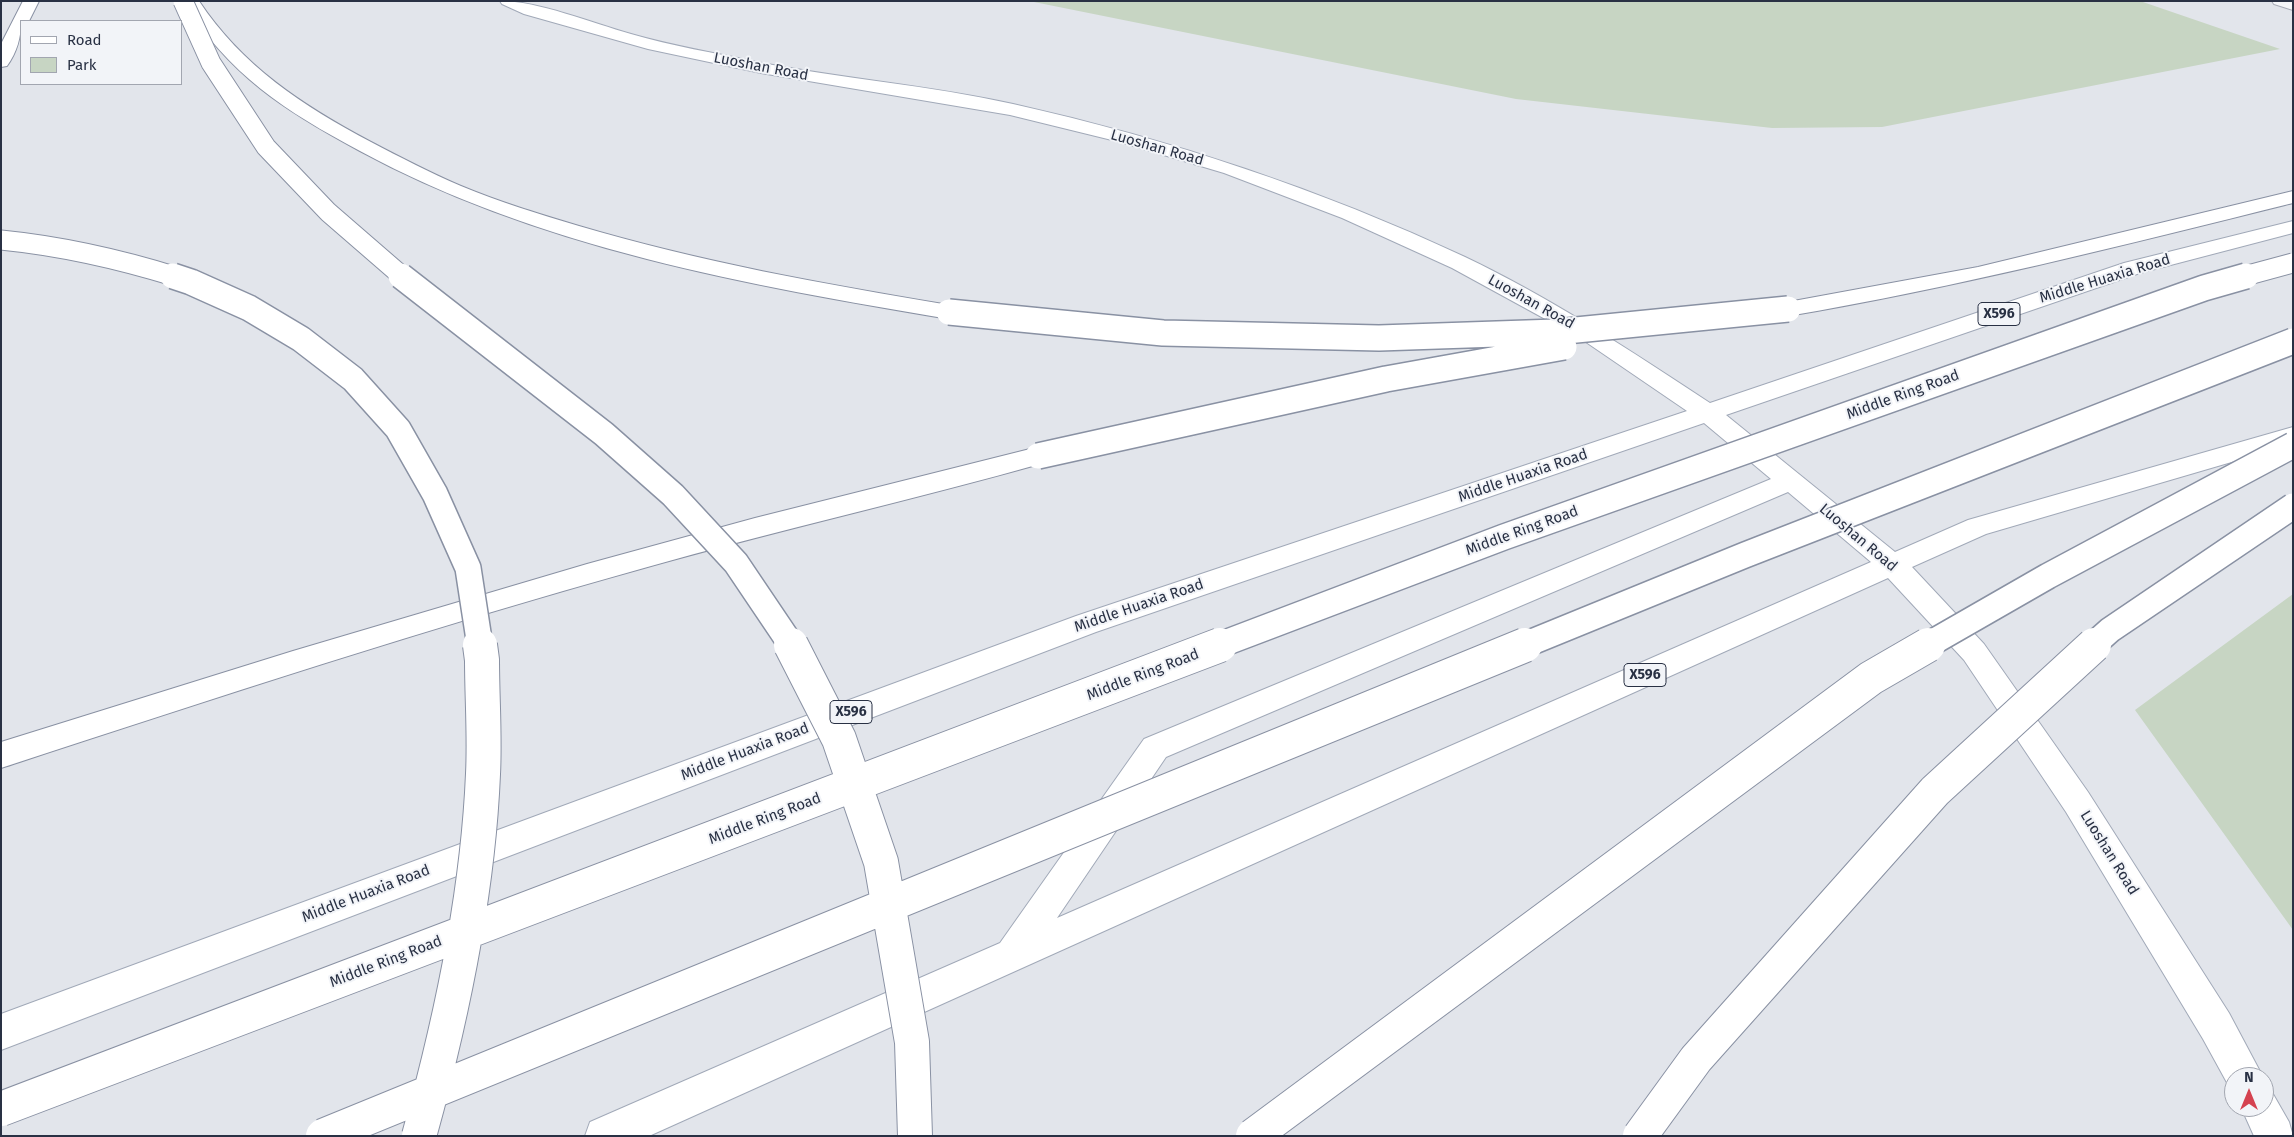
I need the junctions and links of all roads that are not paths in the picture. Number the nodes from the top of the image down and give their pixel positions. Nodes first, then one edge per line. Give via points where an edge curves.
1 (31, 1) edge
2 (183, 1) edge
3 (191, 1) edge
4 (508, 1) edge
5 (2280, 1) edge
6 (2293, 5) edge
7 (22, 20) edge
8 (20, 23) edge
9 (1, 62) edge
10 (2293, 197) edge
11 (2293, 227) edge
12 (1, 240) edge
13 (2293, 263) edge
14 (1788, 309) junction
15 (2293, 342) edge
16 (1708, 413) junction
17 (2293, 435) edge
18 (2293, 445) edge
19 (1790, 481) junction
20 (2293, 506) edge
21 (1893, 565) junction
22 (1, 755) edge
23 (1012, 955) junction
24 (1, 1032) edge
25 (2239, 1067) edge
26 (1, 1109) edge
27 (2266, 1117) edge
28 (323, 1136) edge
29 (419, 1136) edge
30 (604, 1136) edge
31 (916, 1136) edge
32 (1253, 1136) edge
33 (1640, 1136) edge
34 (2276, 1136) edge

1 - 7 main road
2 - 31 main road, bridge via 211,63 240,110 278,160 328,212 408,282 604,434 673,495 736,563 791,645 839,739 880,862 912,1042
3 - 14 main road, bridge via 199,16 234,57 274,93 324,125 398,164 483,202 582,234 703,266 821,291 948,312 1096,328 1253,337 1522,334 1656,324
4 - 16 main road, Luoshan Road via 648,44 761,68 1010,109 1127,138 1231,169 1349,214 1460,263 1588,333
5 - 6 lane
8 - 9 main road
10 - 14 main road via 1990,271 1850,300
11 - 16 main road, Middle Huaxia Road / X596 via 2132,268
12 - 29 main road, bridge via 48,245 124,261 191,282 249,308 294,334 353,379 398,429 435,494 468,568 482,660 483,774 469,917
13 - 26 main road, Middle Ring Road, bridge via 2204,288 1504,537
14 - 22 main road, bridge via 1386,379 1038,456 589,574 278,666
15 - 28 main road, bridge via 1745,555
16 - 19 main road, Luoshan Road
16 - 24 main road, Middle Huaxia Road / X596 via 1086,624
17 - 21 main road, X596 via 1977,527
18 - 32 main road, bridge via 2048,576 1872,678
19 - 21 main road, Luoshan Road
19 - 23 main road via 1155,748
20 - 33 main road, bridge via 2110,630 1935,791 1696,1059
21 - 23 main road, X596
21 - 25 main road, Luoshan Road via 1974,652 2060,778
23 - 30 main road, X596
27 - 34 main road

